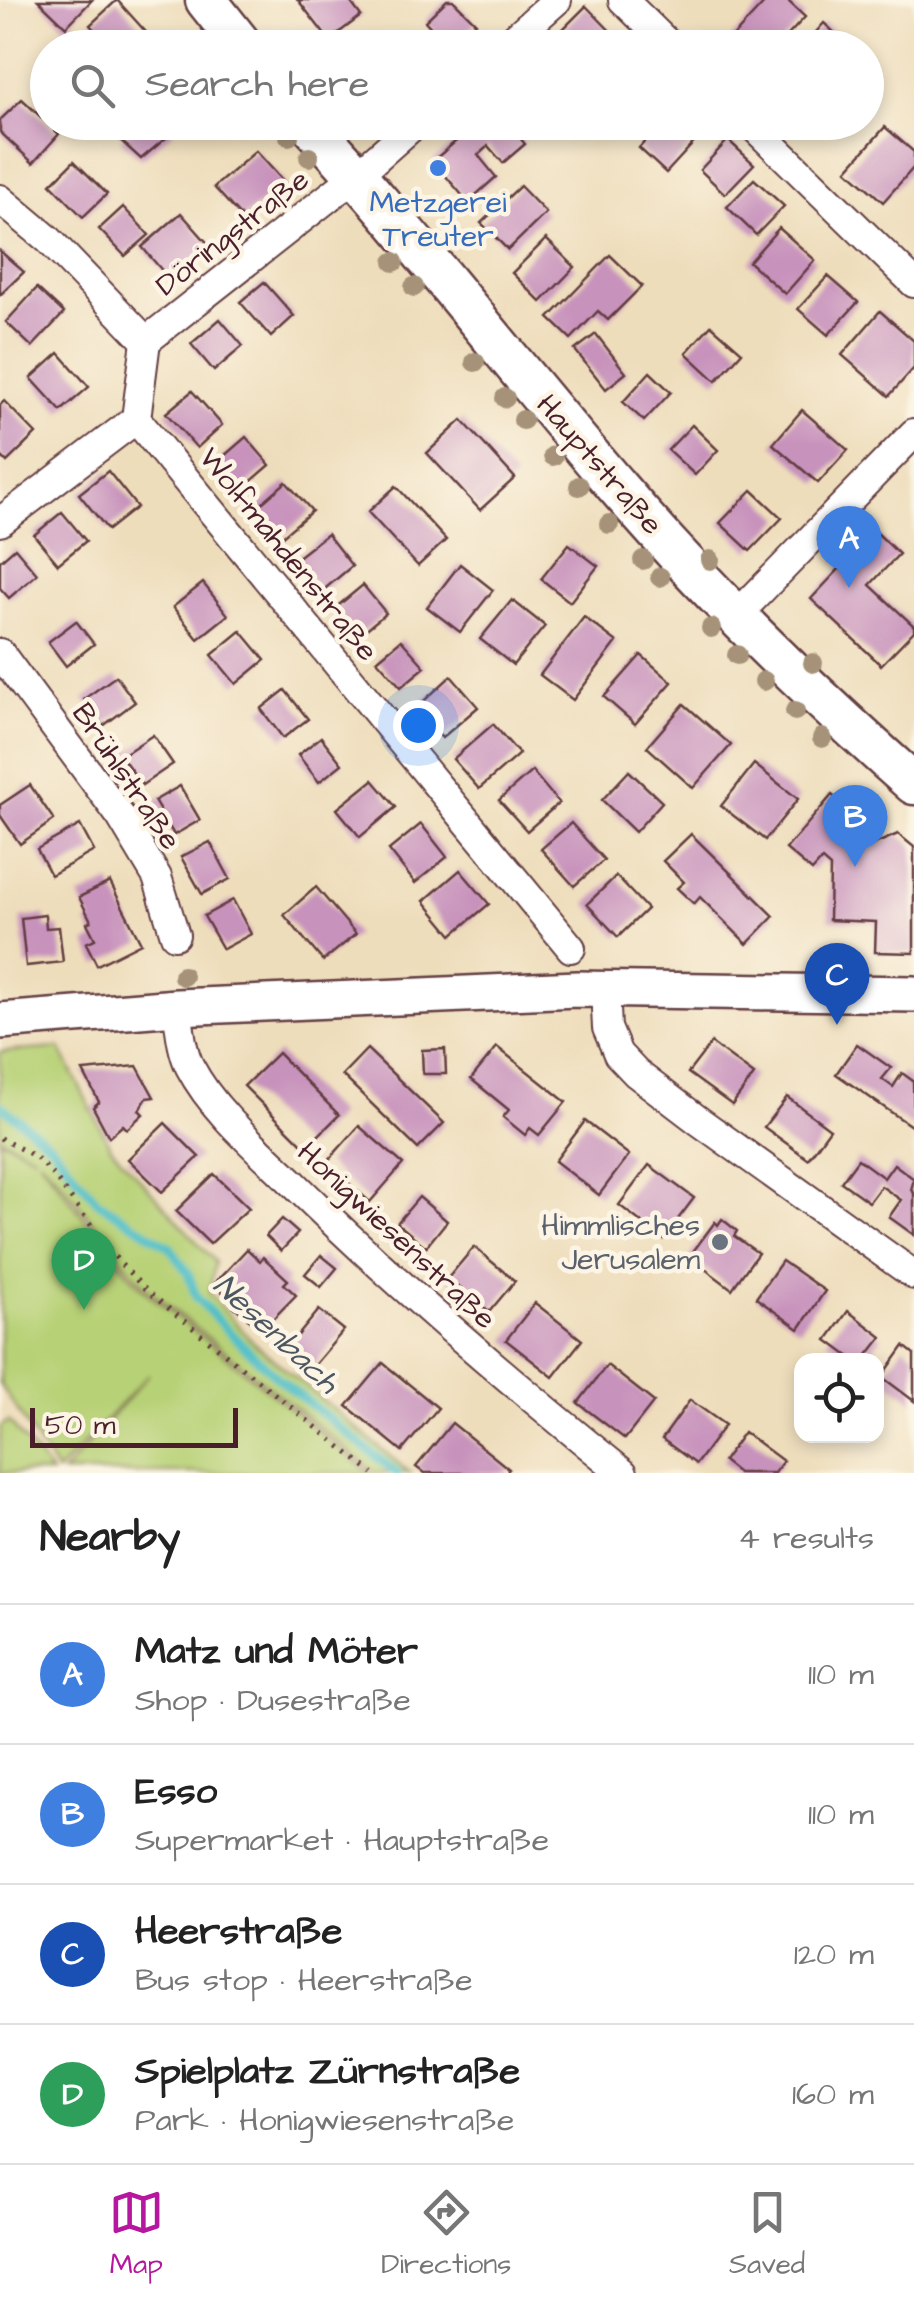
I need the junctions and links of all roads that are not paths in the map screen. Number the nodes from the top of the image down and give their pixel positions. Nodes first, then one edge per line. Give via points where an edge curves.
1 (206, 0) edge
2 (557, 0) edge
3 (623, 0) edge
4 (230, 30) edge
5 (523, 30) edge
6 (654, 30) edge
7 (324, 140) edge
8 (398, 140) edge
9 (767, 140) edge
10 (357, 176) junction
11 (0, 199) edge
12 (914, 283) edge
13 (146, 341) junction
14 (136, 418) junction
15 (914, 434) edge
16 (0, 522) edge
17 (737, 615) junction
18 (0, 653) edge
19 (914, 784) edge
20 (175, 935) dead end
21 (571, 948) dead end
22 (605, 989) junction
23 (914, 994) edge
24 (177, 1008) junction
25 (0, 1021) edge
26 (914, 1276) edge
27 (623, 1473) edge

1 - 4 main road
2 - 5 street
3 - 6 street
7 - 10 main road, Hauptstraße
8 - 10 street, Döringstraße
9 - 12 street
10 - 13 street, Döringstraße
10 - 17 main road, Hauptstraße via 620,490
11 - 13 street via 50,240
13 - 14 street
14 - 16 street
14 - 21 street, Wolfmahdenstraße
15 - 17 street
17 - 19 main road, Hauptstraße
18 - 20 street, Brühlstraße via 122,817 156,878
22 - 23 street
22 - 24 street
22 - 26 street via 607,1028 618,1054 636,1072
24 - 25 street
24 - 27 street, Honigwiesenstraße via 189,1065 246,1137 457,1338

